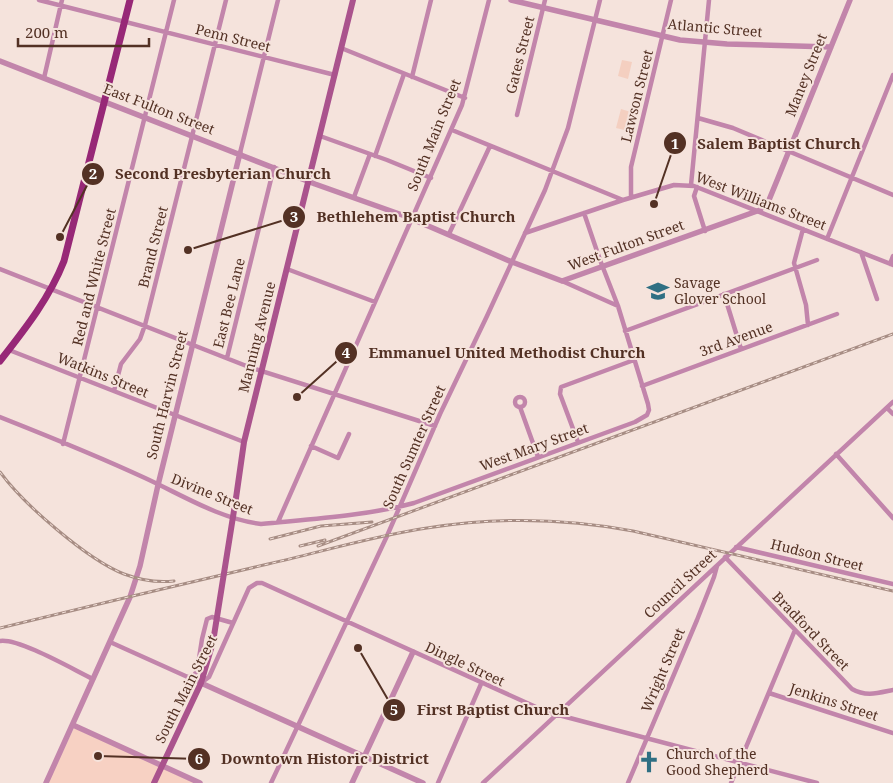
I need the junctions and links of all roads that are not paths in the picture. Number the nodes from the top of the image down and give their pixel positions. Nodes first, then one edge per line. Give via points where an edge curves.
1 (39, 0) edge
2 (130, 0) edge
3 (174, 0) edge
4 (226, 0) edge
5 (278, 0) edge
6 (353, 0) edge
7 (431, 0) edge
8 (490, 0) edge
9 (511, 0) edge
10 (545, 0) edge
11 (600, 0) edge
12 (672, 0) edge
13 (709, 0) edge
14 (850, 0) edge
15 (62, 3) edge
16 (543, 8) junction
17 (595, 21) junction
18 (125, 22) junction
19 (166, 32) junction
20 (662, 37) junction
21 (705, 43) junction
22 (215, 44) junction
23 (831, 47) junction
24 (341, 48) junction
25 (263, 57) junction
26 (0, 61) edge
27 (404, 74) junction
28 (335, 75) junction
29 (893, 75) edge
30 (412, 77) junction
31 (44, 78) junction
32 (465, 98) junction
33 (104, 101) junction
34 (517, 115) dead end
35 (145, 117) junction
36 (698, 118) junction
37 (452, 130) junction
38 (193, 135) junction
39 (320, 136) junction
40 (490, 146) junction
41 (789, 151) junction
42 (240, 153) junction
43 (370, 154) junction
44 (376, 156) junction
45 (274, 167) junction
46 (552, 171) junction
47 (431, 178) junction
48 (851, 178) junction
49 (309, 181) junction
50 (694, 186) junction
51 (893, 195) edge
52 (354, 197) junction
53 (631, 197) junction
54 (623, 200) junction
55 (758, 212) junction
56 (584, 213) junction
57 (412, 218) junction
58 (803, 229) junction
59 (705, 231) junction
60 (525, 233) junction
61 (449, 234) junction
62 (826, 239) junction
63 (861, 252) junction
64 (893, 256) edge
65 (817, 260) dead end
66 (512, 262) junction
67 (891, 265) edge
68 (603, 267) junction
69 (795, 268) junction
70 (0, 269) edge
71 (287, 269) junction
72 (562, 282) junction
73 (52, 289) junction
74 (724, 294) junction
75 (877, 299) dead end
76 (375, 302) junction
77 (618, 306) junction
78 (98, 307) junction
79 (837, 314) dead end
80 (808, 325) junction
81 (145, 326) junction
82 (625, 331) junction
83 (192, 344) junction
84 (741, 349) junction
85 (9, 350) junction
86 (227, 358) junction
87 (634, 360) junction
88 (0, 361) edge
89 (262, 371) junction
90 (80, 378) junction
91 (642, 386) junction
92 (114, 391) junction
93 (335, 393) junction
94 (893, 402) edge
95 (520, 407) dead end
96 (887, 408) junction
97 (893, 414) edge
98 (175, 415) junction
99 (0, 417) edge
100 (435, 426) junction
101 (349, 434) dead end
102 (244, 442) junction
103 (578, 442) junction
104 (63, 444) junction
105 (311, 446) junction
106 (836, 454) junction
107 (538, 457) junction
108 (158, 485) junction
109 (399, 507) junction
110 (893, 518) edge
111 (278, 522) junction
112 (736, 547) junction
113 (725, 557) junction
114 (717, 564) junction
115 (256, 583) joint
116 (893, 584) edge
117 (346, 622) junction
118 (233, 623) junction
119 (795, 630) junction
120 (0, 641) edge
121 (110, 642) junction
122 (413, 652) junction
123 (188, 677) junction
124 (93, 679) junction
125 (201, 683) junction
126 (481, 684) junction
127 (893, 690) edge
128 (769, 693) junction
129 (556, 716) junction
130 (73, 725) junction
131 (297, 727) junction
132 (893, 733) edge
133 (646, 739) junction
134 (364, 757) junction
135 (739, 763) junction
136 (162, 766) junction
137 (46, 783) edge
138 (154, 783) edge
139 (200, 783) edge
140 (271, 783) edge
141 (352, 783) edge
142 (422, 783) edge
143 (438, 783) edge
144 (483, 783) edge
145 (628, 783) edge
146 (731, 783) edge
147 (816, 783) edge

1 - 15 street, Penn Street
2 - 18 main road
3 - 19 street, Red and White Street
4 - 22 street, Brand Street
5 - 25 street, South Harvin Street
6 - 24 main road, Manning Avenue
7 - 30 street
8 - 32 street, South Main Street
9 - 16 street, Atlantic Street
10 - 16 street, Gates Street
11 - 17 street, South Sumter Street
12 - 20 street, Lawson Street
13 - 21 street
14 - 23 street, Maney Street
15 - 18 street, Penn Street
15 - 31 street
16 - 17 street, Atlantic Street
16 - 34 street, Gates Street
17 - 20 street, Atlantic Street
17 - 46 street, South Sumter Street via 568,128
18 - 19 street, Penn Street
18 - 33 main road
19 - 22 street, Penn Street
19 - 35 street, Red and White Street
20 - 21 street, Atlantic Street
20 - 53 street, Lawson Street via 631,167
21 - 23 street, Atlantic Street
21 - 36 street
22 - 25 street, Penn Street
22 - 38 street, Brand Street
23 - 41 street, Maney Street
24 - 27 street
24 - 28 main road, Manning Avenue
25 - 28 street, Penn Street
25 - 42 street, South Harvin Street
26 - 31 street, East Fulton Street
27 - 30 street
27 - 44 street
28 - 39 main road, Manning Avenue
29 - 48 street
30 - 32 street
31 - 33 street, East Fulton Street
32 - 37 street, South Main Street
33 - 35 street, East Fulton Street
33 - 73 main road via 64,261
35 - 38 street, East Fulton Street
35 - 78 street, Red and White Street
36 - 41 street
36 - 50 street
37 - 40 street
37 - 47 street, South Main Street
38 - 42 street, East Fulton Street
38 - 81 street, Brand Street
39 - 43 street
39 - 49 main road, Manning Avenue
40 - 46 street
40 - 61 street
41 - 48 street
41 - 55 street, Maney Street via 768,200
42 - 45 street, East Fulton Street
42 - 83 street, South Harvin Street
43 - 44 street
43 - 52 street
44 - 47 street
45 - 49 street, East Fulton Street
45 - 86 street, East Bee Lane
46 - 54 street
46 - 60 street, South Sumter Street
47 - 57 street, South Main Street
48 - 51 street
48 - 62 street
49 - 52 street, West Fulton Street
49 - 71 main road, Manning Avenue
50 - 53 street, West Williams Street via 674,185
50 - 55 street, West Williams Street
50 - 59 street
52 - 57 street, West Fulton Street
53 - 54 street, West Williams Street
54 - 56 street, West Williams Street
55 - 58 street, West Williams Street
55 - 59 street, West Fulton Street
56 - 60 street, West Williams Street
56 - 68 street, West Mary Street
57 - 61 street, West Fulton Street
57 - 76 street, South Main Street
58 - 62 street, West Williams Street
58 - 69 street
59 - 68 street, West Fulton Street
60 - 66 street, South Sumter Street
61 - 66 street, West Fulton Street
62 - 63 street, West Williams Street
63 - 67 street, West Williams Street
63 - 75 street
64 - 67 street
65 - 69 street
66 - 72 street, West Fulton Street
66 - 100 street, South Sumter Street
68 - 72 street, West Fulton Street
68 - 77 street, West Mary Street
69 - 74 street
69 - 80 street
70 - 73 street
71 - 76 street
71 - 89 main road, Manning Avenue
72 - 77 street
73 - 78 street
73 - 85 main road
74 - 82 street
74 - 84 street
76 - 93 street, South Main Street
77 - 82 street, West Mary Street
78 - 81 street
78 - 90 street, Red and White Street
79 - 80 street, 3rd Avenue
80 - 84 street, 3rd Avenue
81 - 83 street
81 - 92 street, Brand Street via 140,339 121,364
82 - 87 street, West Mary Street
83 - 86 street
83 - 98 street, South Harvin Street
84 - 91 street, 3rd Avenue
85 - 88 main road
85 - 90 street, Watkins Street
86 - 89 street
87 - 91 street, West Mary Street
87 - 103 street via 561,387 560,394
89 - 93 street
89 - 102 main road, Manning Avenue
90 - 92 street, Watkins Street
90 - 104 street, Red and White Street
91 - 103 street, West Mary Street via 649,408 644,418
92 - 98 street, Watkins Street
93 - 100 street
93 - 105 street, South Main Street
94 - 96 street, Council Street
95 - 107 street
96 - 97 street
96 - 106 street, Council Street
98 - 102 street, Watkins Street
98 - 108 street, South Harvin Street
99 - 104 street, Divine Street
100 - 109 street, South Sumter Street
101 - 105 street via 338,458
102 - 125 main road, Manning Avenue, bridge via 212,642
103 - 107 street, West Mary Street
104 - 108 street, Divine Street
105 - 111 street, South Main Street
106 - 110 street
106 - 112 street, Council Street
107 - 109 street, West Mary Street
108 - 111 street, Divine Street via 239,519 261,524
108 - 121 street, South Harvin Street via 140,566
109 - 111 street, Divine Street
109 - 117 street, South Sumter Street
112 - 113 street, Council Street
112 - 116 street, Hudson Street
113 - 114 street, Council Street
113 - 119 street, Bradford Street
114 - 129 street, Council Street
114 - 133 street, Wright Street
115 - 117 street, Dingle Street
115 - 118 street, South Main Street via 249,588
117 - 122 street, Dingle Street
117 - 131 street, South Sumter Street
118 - 123 street via 212,617 207,619 197,671
118 - 125 street, South Main Street via 209,677
119 - 127 street, Bradford Street via 852,689 870,695
119 - 128 street
120 - 124 street via 25,647
121 - 123 street
121 - 124 street, South Harvin Street
122 - 126 street, Dingle Street
122 - 134 street
123 - 125 street
124 - 130 street, South Harvin Street
125 - 131 street
125 - 136 main road, South Main Street
126 - 129 street, Dingle Street
126 - 143 street
128 - 132 street, Jenkins Street
128 - 135 street
129 - 133 street, Dingle Street
129 - 144 street, Council Street
130 - 136 street
130 - 137 street, South Harvin Street
131 - 134 street
131 - 140 street, South Sumter Street
133 - 135 street, Dingle Street
133 - 145 street, Wright Street
134 - 141 street
134 - 142 street
135 - 146 street
135 - 147 street, Dingle Street
136 - 138 main road, South Main Street
136 - 139 street

